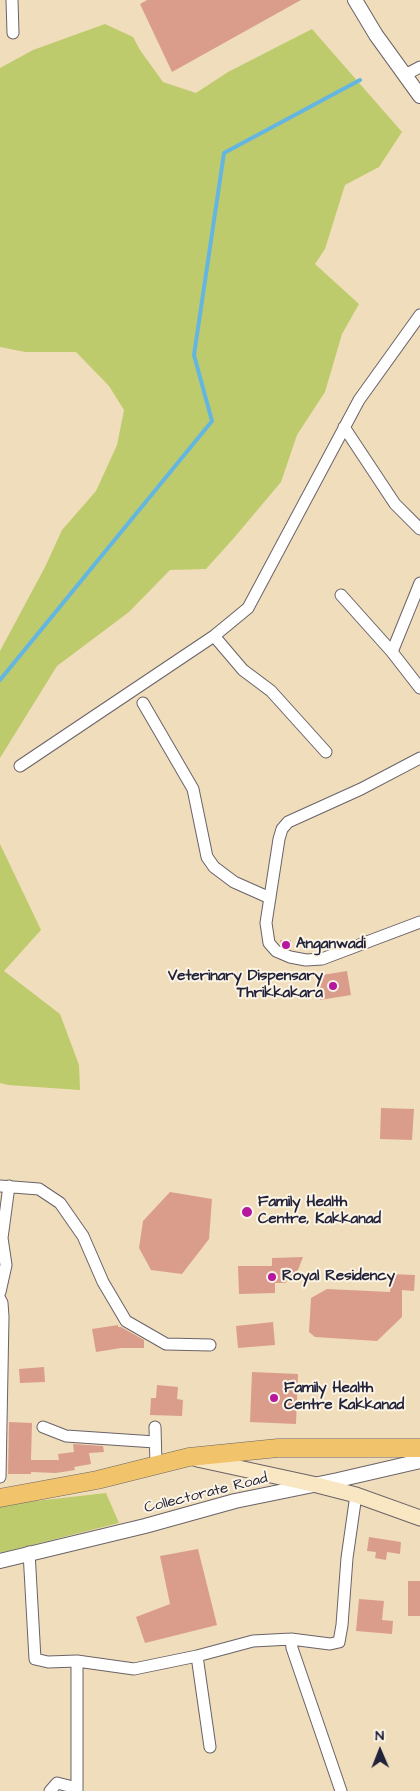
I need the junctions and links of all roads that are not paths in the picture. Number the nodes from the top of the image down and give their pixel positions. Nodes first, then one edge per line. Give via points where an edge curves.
1 (12, 0) edge
2 (354, 0) edge
3 (14, 33) dead end
4 (420, 67) edge
5 (405, 75) junction
6 (420, 96) edge
7 (420, 315) edge
8 (344, 427) junction
9 (420, 529) edge
10 (420, 583) edge
11 (341, 595) dead end
12 (214, 636) junction
13 (392, 652) junction
14 (420, 688) edge
15 (143, 703) dead end
16 (326, 752) dead end
17 (420, 758) edge
18 (20, 766) dead end
19 (270, 898) junction
20 (420, 922) edge
21 (5, 1186) edge
22 (0, 1292) edge
23 (0, 1299) edge
24 (210, 1345) dead end
25 (155, 1426) dead end
26 (43, 1427) dead end
27 (156, 1442) junction
28 (420, 1448) edge
29 (190, 1457) junction
30 (420, 1461) edge
31 (156, 1465) junction
32 (0, 1477) edge
33 (317, 1484) junction
34 (356, 1495) junction
35 (0, 1498) edge
36 (420, 1518) edge
37 (30, 1552) junction
38 (0, 1560) edge
39 (291, 1639) junction
40 (197, 1656) junction
41 (77, 1661) junction
42 (210, 1748) dead end
43 (77, 1790) edge
44 (50, 1791) edge
45 (341, 1791) edge

1 - 3 street
2 - 5 street
4 - 5 street
5 - 6 street
7 - 8 street via 359,400
8 - 9 street via 395,504
8 - 12 street via 248,608
10 - 13 street
11 - 13 street
12 - 16 street via 243,670 271,691
12 - 18 street
13 - 14 street
15 - 19 street via 193,789 207,857 234,882
17 - 19 street via 288,822 279,840
19 - 20 street via 266,923 269,943 290,958 322,959
21 - 22 street via 2,1238 6,1265
21 - 24 street via 39,1189 60,1203 83,1236 103,1282 126,1321 166,1344
23 - 32 street via 3,1317
25 - 27 street
26 - 27 street via 66,1436
27 - 31 street
28 - 29 main road via 278,1448
29 - 31 main road
29 - 33 main road
30 - 33 street, Collectorate Road
31 - 35 main road
33 - 34 main road
33 - 37 street, Collectorate Road
34 - 36 main road
34 - 39 street via 339,1642 330,1644
37 - 38 street, Collectorate Road
37 - 41 street via 35,1659
39 - 40 street via 252,1641
39 - 45 street
40 - 41 street via 134,1669
40 - 42 street
41 - 43 street
43 - 44 street via 57,1783

